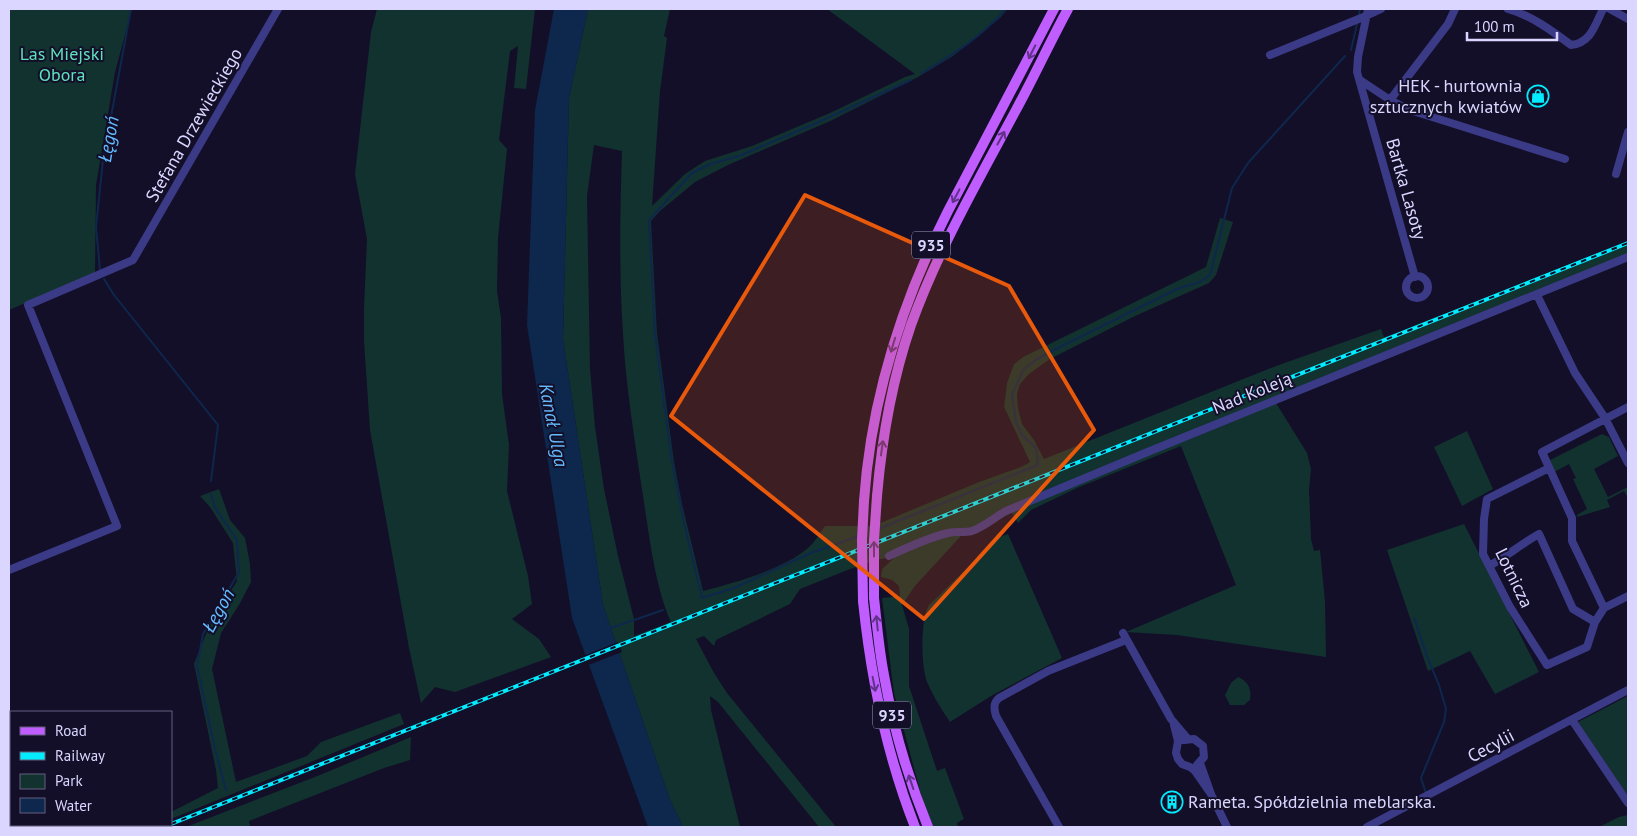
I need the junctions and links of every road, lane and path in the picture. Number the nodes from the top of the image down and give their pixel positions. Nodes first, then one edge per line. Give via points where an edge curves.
1 (278, 9) edge
2 (1054, 9) edge
3 (1068, 9) edge
4 (1381, 9) edge
5 (1455, 9) edge
6 (1508, 9) edge
7 (1603, 9) edge
8 (1610, 9) edge
9 (1367, 13) edge
10 (1628, 19) edge
11 (1270, 55) dead end
12 (1360, 80) junction
13 (1390, 100) junction
14 (1628, 132) edge
15 (1565, 159) dead end
16 (1616, 174) dead end
17 (1628, 257) edge
18 (1415, 277) dead end
19 (1538, 295) junction
20 (1628, 407) edge
21 (1606, 418) junction
22 (1628, 463) edge
23 (1548, 468) junction
24 (889, 556) dead end
25 (1489, 566) junction
26 (9, 570) edge
27 (1628, 596) edge
28 (1604, 608) junction
29 (1595, 622) junction
30 (1628, 690) edge
31 (1172, 718) junction
32 (1572, 720) junction
33 (1188, 738) junction
34 (1178, 744) junction
35 (1200, 763) junction
36 (1190, 767) junction
37 (1210, 794) junction
38 (1628, 803) edge
39 (915, 827) edge
40 (928, 827) edge
41 (1060, 827) edge
42 (1227, 827) edge
43 (1367, 827) edge

1 - 26 street, Stefana Drzewieckiego via 136,256 130,263 28,306 117,526
2 -> 39 main road, 935, bridge via 932,242 897,332 872,436 864,502 863,601 872,674 885,738
40 -> 3 main road, 935, bridge via 907,770 891,712 874,598 874,540 885,428 898,368 932,273
4 - 9 street
5 - 13 street via 1448,24
6 - 7 street via 1524,14 1571,45 1580,44 1590,35
8 - 10 street
9 - 11 street
9 - 12 street, Bartka Lasoty via 1358,57
12 - 13 street
12 - 18 street, Bartka Lasoty
13 - 15 street via 1410,110
14 - 16 street
17 - 19 street, Nad Koleją
19 - 21 street via 1575,373
19 - 24 street, Nad Koleją via 1150,451 1006,511 970,531 928,539
20 - 21 street
21 - 22 street
21 - 23 street via 1542,452
23 - 25 street, Lotnicza via 1487,499 1483,554
23 - 28 street via 1572,518 1572,541
25 - 29 street via 1539,534 1573,610
25 - 29 street, Lotnicza via 1510,607 1547,665 1587,647
27 - 28 street
28 - 29 street
30 - 32 street, Cecylii
31 - 33 street
31 - 34 street
31 - 41 street via 1124,636 999,698 995,702 996,716
32 - 38 street
32 - 43 street, Cecylii
33 - 34 street
33 - 35 street via 1203,746 1204,755
34 - 36 street via 1178,759
35 - 36 street
35 - 37 street
36 - 37 street
37 - 42 street

